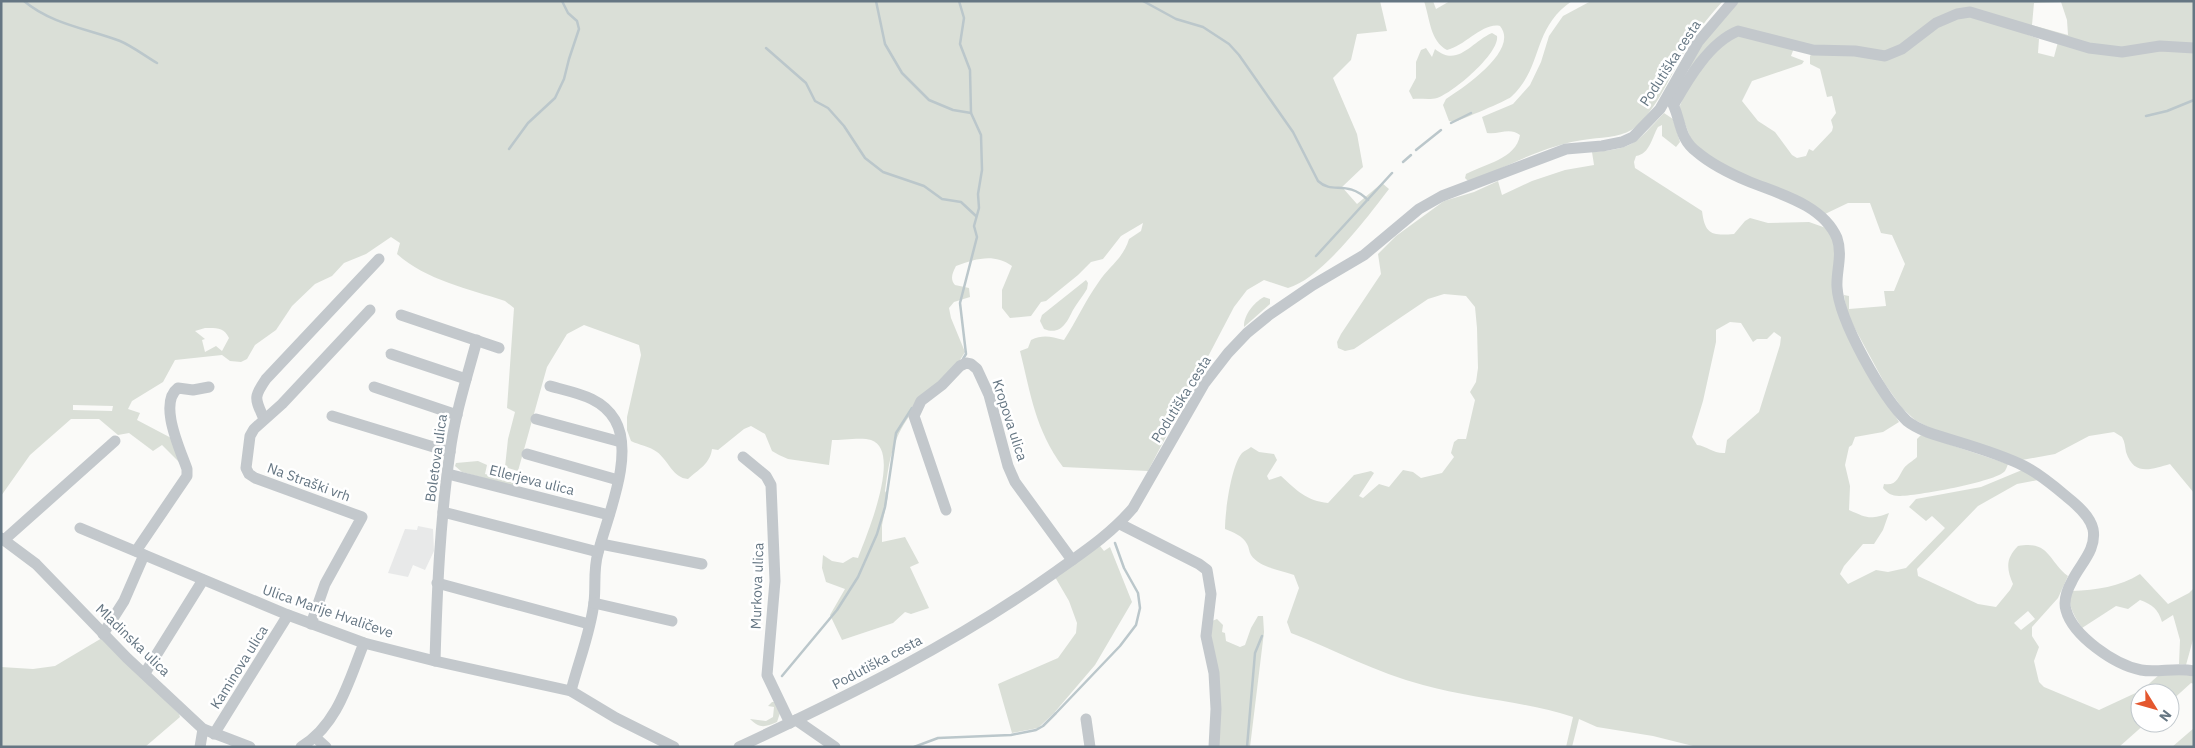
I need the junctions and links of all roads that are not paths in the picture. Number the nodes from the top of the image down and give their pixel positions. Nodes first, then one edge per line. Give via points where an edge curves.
1 (1733, 1) edge
2 (2194, 48) edge
3 (1671, 100) junction
4 (380, 259) dead end
5 (370, 310) dead end
6 (401, 315) dead end
7 (477, 340) junction
8 (499, 348) dead end
9 (391, 354) dead end
10 (466, 379) junction
11 (550, 386) dead end
12 (374, 387) dead end
13 (209, 388) dead end
14 (457, 415) junction
15 (332, 416) dead end
16 (264, 419) junction
17 (536, 419) dead end
18 (114, 441) dead end
19 (621, 442) junction
20 (450, 452) junction
21 (527, 454) dead end
22 (744, 457) dead end
23 (448, 474) junction
24 (618, 480) junction
25 (946, 510) dead end
26 (443, 512) junction
27 (608, 515) junction
28 (1120, 524) junction
29 (80, 528) dead end
30 (3, 539) edge
31 (600, 548) junction
32 (140, 553) junction
33 (1072, 560) junction
34 (702, 564) dead end
35 (203, 580) junction
36 (437, 582) junction
37 (594, 603) junction
38 (288, 615) junction
39 (672, 621) dead end
40 (311, 624) junction
41 (589, 624) junction
42 (103, 634) junction
43 (364, 642) junction
44 (435, 661) junction
45 (2194, 671) edge
46 (145, 673) junction
47 (571, 691) junction
48 (1086, 719) dead end
49 (793, 721) junction
50 (203, 729) junction
51 (214, 734) junction
52 (316, 738) junction
53 (200, 747) edge
54 (250, 747) edge
55 (301, 747) edge
56 (326, 747) edge
57 (674, 747) edge
58 (739, 747) edge
59 (835, 747) edge
60 (1090, 747) edge
61 (1214, 747) edge

1 - 3 street, Podutiška cesta via 1698,42
2 - 3 street via 2160,46 2122,52 2089,48 1970,12 1936,23 1902,49 1885,56 1813,50 1738,31 1713,49
3 - 28 street, Podutiška cesta via 1633,137 1622,142 1566,149 1442,196 1418,209 1364,255 1269,315 1228,353 1204,384 1133,508
3 - 45 street via 1679,127 1688,145 1696,152 1718,166 1793,200 1830,226 1840,254 1837,288 1851,332 1886,393 1906,420 1927,432 2024,466 2047,480 2088,518 2093,529 2093,542 2072,580 2065,603 2072,623 2081,635 2106,654 2141,670
4 - 16 street via 266,379 256,394
5 - 16 street, Na Straški vrh
6 - 7 street
7 - 8 street
7 - 10 street, Boletova ulica
9 - 10 street
10 - 14 street, Boletova ulica
11 - 19 street via 588,397 600,404 616,421
12 - 14 street
13 - 32 street via 178,388 171,396 169,410 187,469 186,476
14 - 20 street, Boletova ulica
15 - 20 street
16 - 40 street, Na Straški vrh via 250,436 246,468 249,474 362,517 325,584
17 - 19 street
18 - 30 street, Mladinska ulica
19 - 24 street
20 - 23 street, Boletova ulica
21 - 24 street, Ellerjeva ulica
22 - 49 street, Murkova ulica via 766,476 771,485 775,581 767,674
23 - 26 street, Boletova ulica
23 - 27 street, Ellerjeva ulica
24 - 27 street
25 - 33 street, Kropova ulica via 914,416 921,401 966,363 977,369 989,395 1015,482
26 - 31 street
26 - 36 street, Boletova ulica
27 - 31 street
28 - 33 street, Podutiška cesta
28 - 61 street via 1207,570 1211,594 1206,636 1214,673
29 - 32 street, Ulica Marije Hvaličeve
30 - 42 street, Mladinska ulica via 36,564
31 - 34 street
31 - 37 street via 594,575
32 - 35 street, Ulica Marije Hvaličeve
32 - 42 street via 124,601
33 - 49 street, Podutiška cesta via 985,620 845,697
35 - 38 street, Ulica Marije Hvaličeve
35 - 46 street
36 - 41 street
36 - 44 street, Boletova ulica
37 - 39 street
37 - 41 street
38 - 40 street, Ulica Marije Hvaličeve
38 - 51 street, Kaminova ulica
40 - 43 street, Ulica Marije Hvaličeve
41 - 47 street
42 - 46 street, Mladinska ulica
43 - 44 street, Ulica Marije Hvaličeve
43 - 52 street via 334,714
44 - 47 street, Ulica Marije Hvaličeve
46 - 50 street, Mladinska ulica
47 - 57 street, Ulica Marije Hvaličeve
48 - 60 street
49 - 58 street, Podutiška cesta
49 - 59 street
50 - 51 street, Mladinska ulica
50 - 53 street
51 - 54 street, Mladinska ulica
52 - 55 street
52 - 56 street

